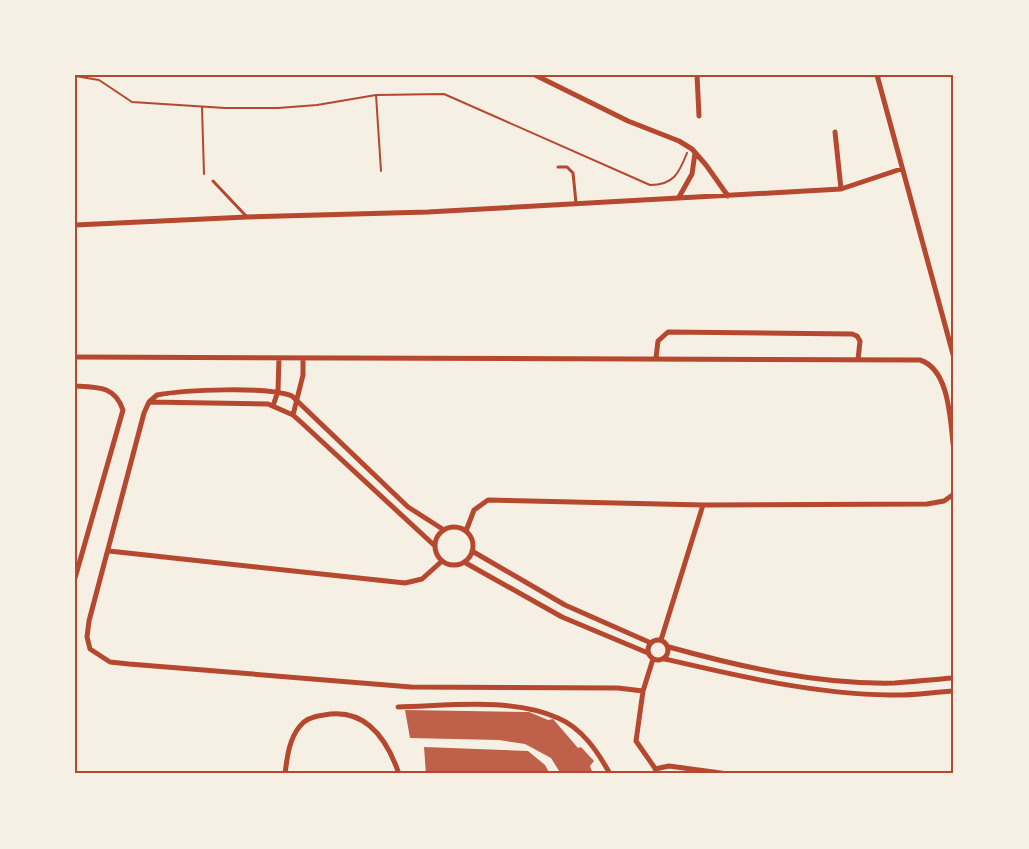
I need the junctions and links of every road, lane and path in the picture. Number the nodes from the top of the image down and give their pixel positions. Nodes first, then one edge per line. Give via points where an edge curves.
1 (535, 75) edge
2 (697, 75) edge
3 (877, 75) edge
4 (75, 76) edge
5 (376, 95) junction
6 (202, 107) junction
7 (699, 116) dead end
8 (835, 132) dead end
9 (689, 147) junction
10 (695, 153) junction
11 (558, 167) dead end
12 (901, 169) junction
13 (381, 171) dead end
14 (204, 174) dead end
15 (213, 181) dead end
16 (841, 189) junction
17 (728, 196) junction
18 (678, 197) junction
19 (576, 203) junction
20 (247, 217) junction
21 (75, 225) edge
22 (75, 357) edge
23 (279, 358) junction
24 (303, 358) junction
25 (656, 358) junction
26 (954, 358) edge
27 (858, 360) junction
28 (75, 386) edge
29 (278, 392) junction
30 (298, 401) junction
31 (149, 402) junction
32 (273, 406) junction
33 (293, 415) junction
34 (954, 451) edge
35 (954, 494) edge
36 (703, 505) junction
37 (444, 530) junction
38 (466, 531) junction
39 (435, 546) junction
40 (109, 550) junction
41 (472, 552) junction
42 (442, 561) junction
43 (464, 562) junction
44 (75, 578) edge
45 (661, 640) junction
46 (651, 642) junction
47 (669, 647) junction
48 (648, 653) junction
49 (653, 659) junction
50 (665, 659) junction
51 (814, 677) junction
52 (954, 678) edge
53 (813, 688) junction
54 (643, 691) junction
55 (954, 691) edge
56 (398, 707) dead end
57 (657, 772) edge
58 (285, 774) edge
59 (399, 774) edge
60 (610, 774) edge
61 (728, 774) edge

1 - 9 street
2 - 7 street
3 - 12 street
4 - 6 path via 99,80 132,102
5 - 6 path via 278,108
5 - 9 path via 435,92 452,96 650,185 665,183 678,175
5 - 13 path
6 - 14 path
8 - 16 street
9 - 10 street
10 - 17 street
10 - 18 street via 692,174
11 - 19 lane via 567,167 573,173
12 - 16 street
12 - 26 street
15 - 20 lane
16 - 17 street
17 - 18 street
18 - 19 street
19 - 20 street via 428,213
20 - 21 street
22 - 23 street
23 - 24 street
23 - 29 street
24 - 25 street
24 - 30 street
25 - 27 street
25 - 27 street via 658,341 668,332 852,334 860,341
27 - 34 street via 920,360 934,369 944,391
28 - 44 street via 112,391 123,410
29 - 30 street
29 - 31 street via 162,394
29 - 32 street
30 - 33 street
30 - 37 street via 408,507
31 - 32 street
31 - 40 street
32 - 33 street
33 - 39 street
35 - 36 street via 944,501 927,504
36 - 38 street via 488,500 474,510
36 - 45 street
37 - 38 street via 451,527
37 - 39 street
38 - 41 street via 473,544
39 - 42 street
40 - 42 street via 405,583 429,574
40 - 54 street via 87,637 90,648 110,662 411,687
41 - 43 street
41 - 46 street via 565,605
42 - 43 street via 453,565
43 - 48 street via 562,617
45 - 46 street
45 - 47 street
46 - 48 street
47 - 50 street
47 - 51 street
48 - 49 street
49 - 50 street
49 - 54 street
50 - 53 street
51 - 52 street via 894,683
51 - 53 street
53 - 55 street via 891,696
54 - 57 street via 636,741
56 - 60 street via 507,705 558,718 590,742
57 - 61 street via 669,766
58 - 59 street via 289,748 301,724 312,717 330,714 359,718 379,732

